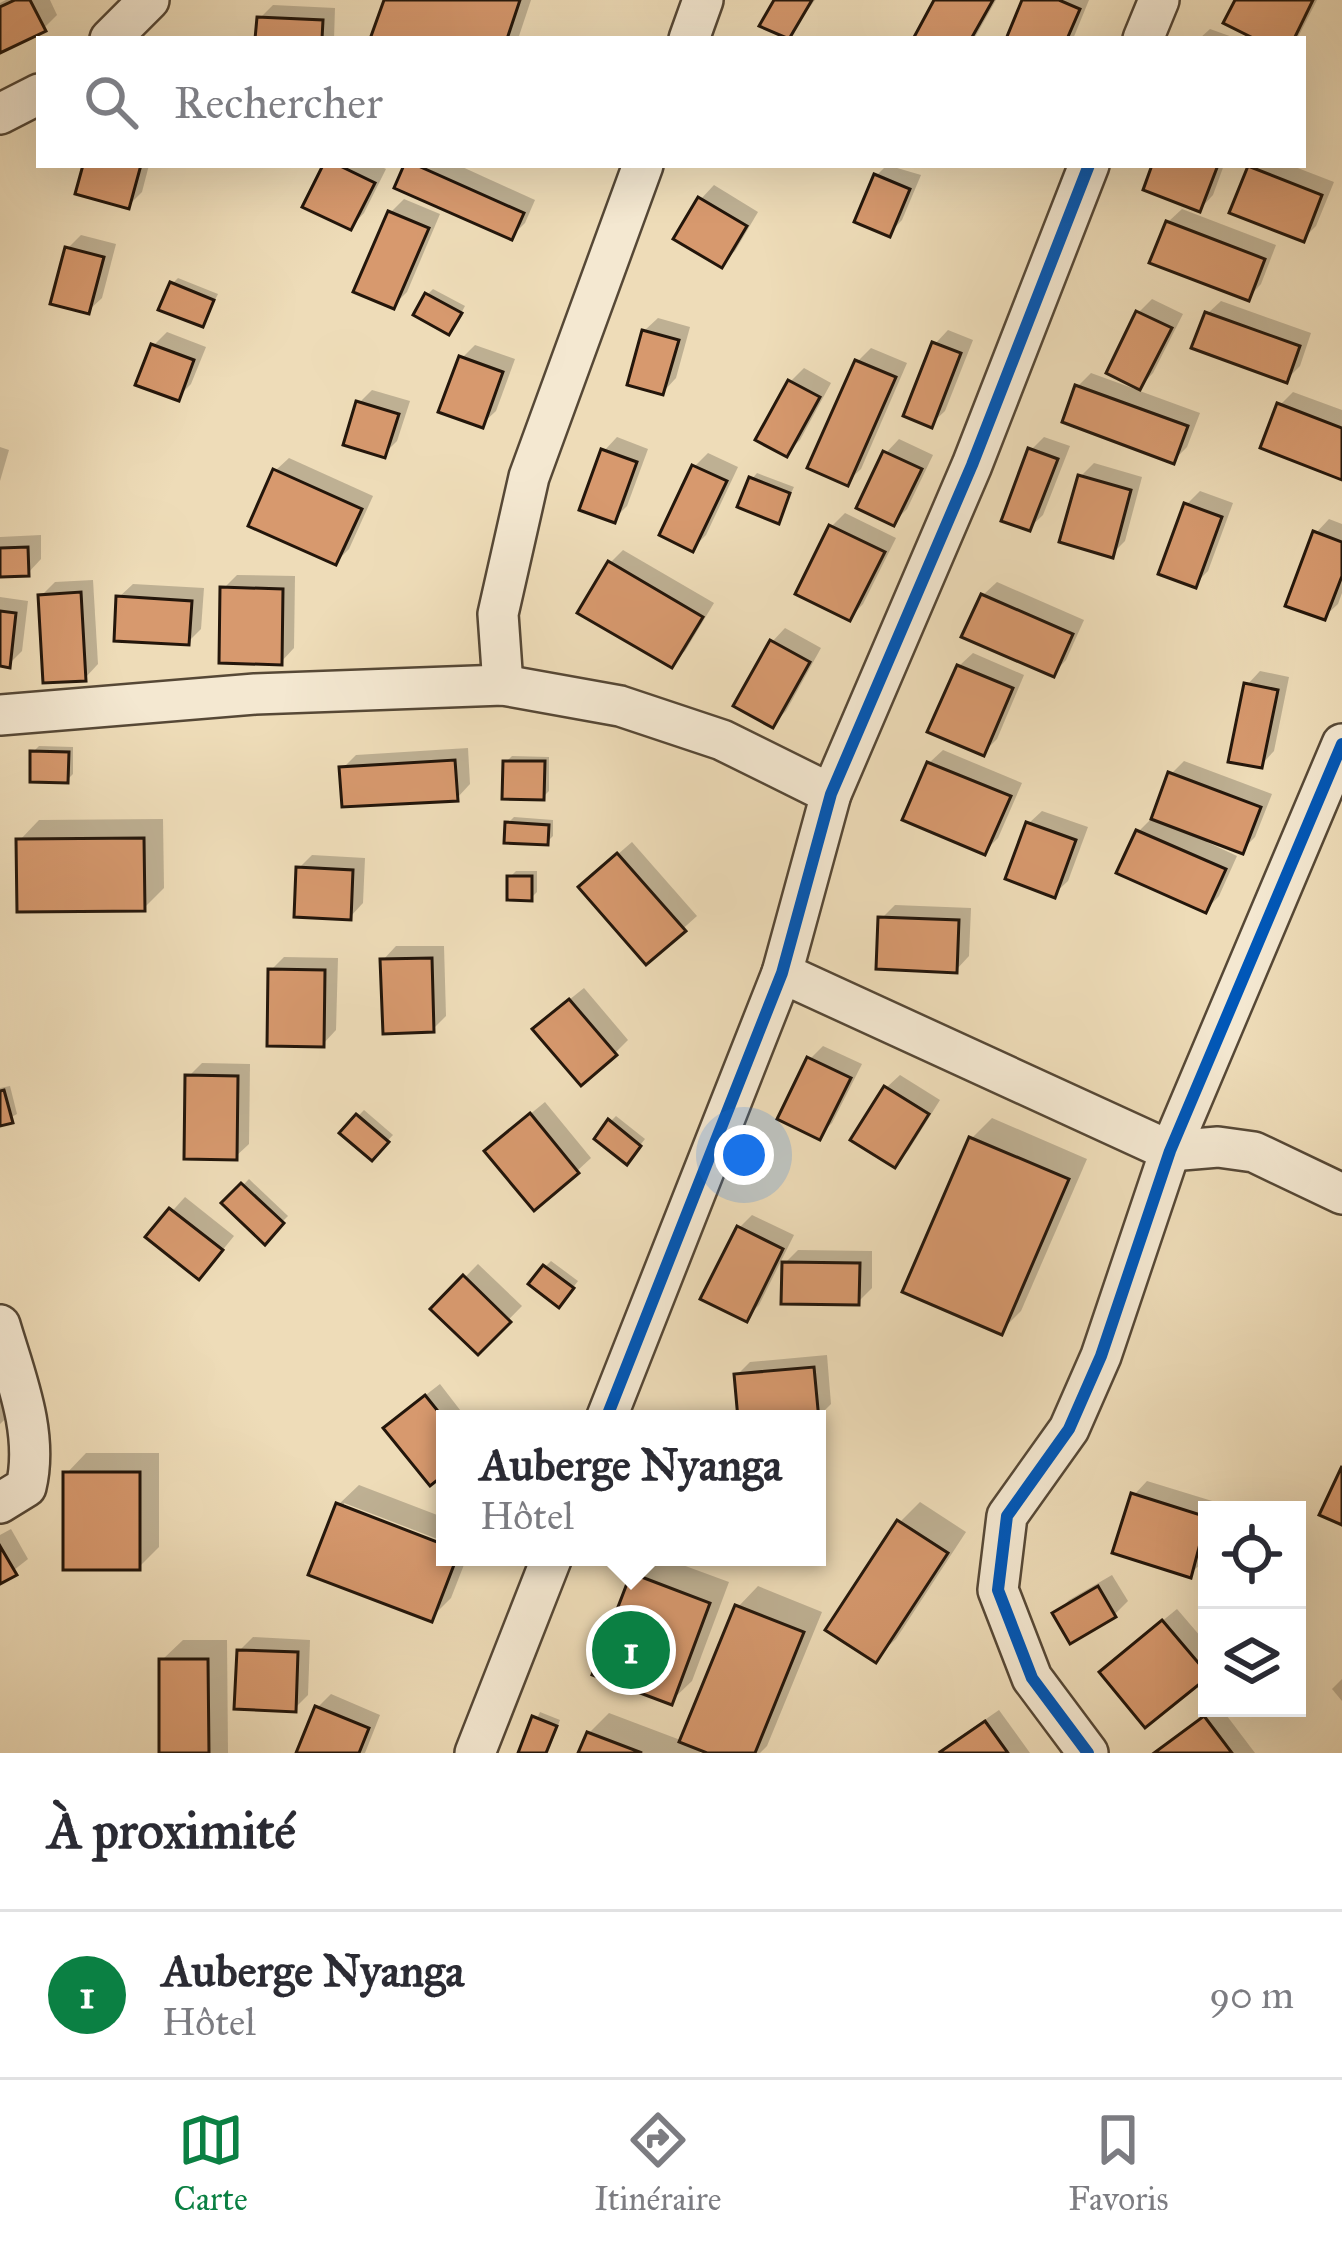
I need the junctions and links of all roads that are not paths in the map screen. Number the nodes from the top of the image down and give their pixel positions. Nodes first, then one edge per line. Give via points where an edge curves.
1 (149, 0) edge
2 (704, 0) edge
3 (1159, 0) edge
4 (113, 36) edge
5 (690, 36) edge
6 (1143, 36) edge
7 (36, 96) edge
8 (0, 114) edge
9 (642, 168) edge
10 (1088, 168) edge
11 (503, 685) junction
12 (0, 715) edge
13 (1342, 744) edge
14 (831, 794) junction
15 (782, 973) junction
16 (1170, 1150) junction
17 (1342, 1194) edge
18 (0, 1325) edge
19 (610, 1410) edge
20 (0, 1503) edge
21 (548, 1566) edge
22 (475, 1753) edge
23 (1088, 1753) edge

1 - 4 street
2 - 5 street
3 - 6 street
7 - 8 street
9 - 11 street via 529,476 498,614
10 - 14 street
11 - 12 street
11 - 14 street via 620,706 722,740
13 - 16 street
14 - 15 street
15 - 16 street
15 - 19 street
16 - 17 street via 1254,1152
16 - 23 street via 1069,1429 1006,1516 998,1590 1032,1678
18 - 20 street via 29,1432 30,1470 26,1486
21 - 22 street

